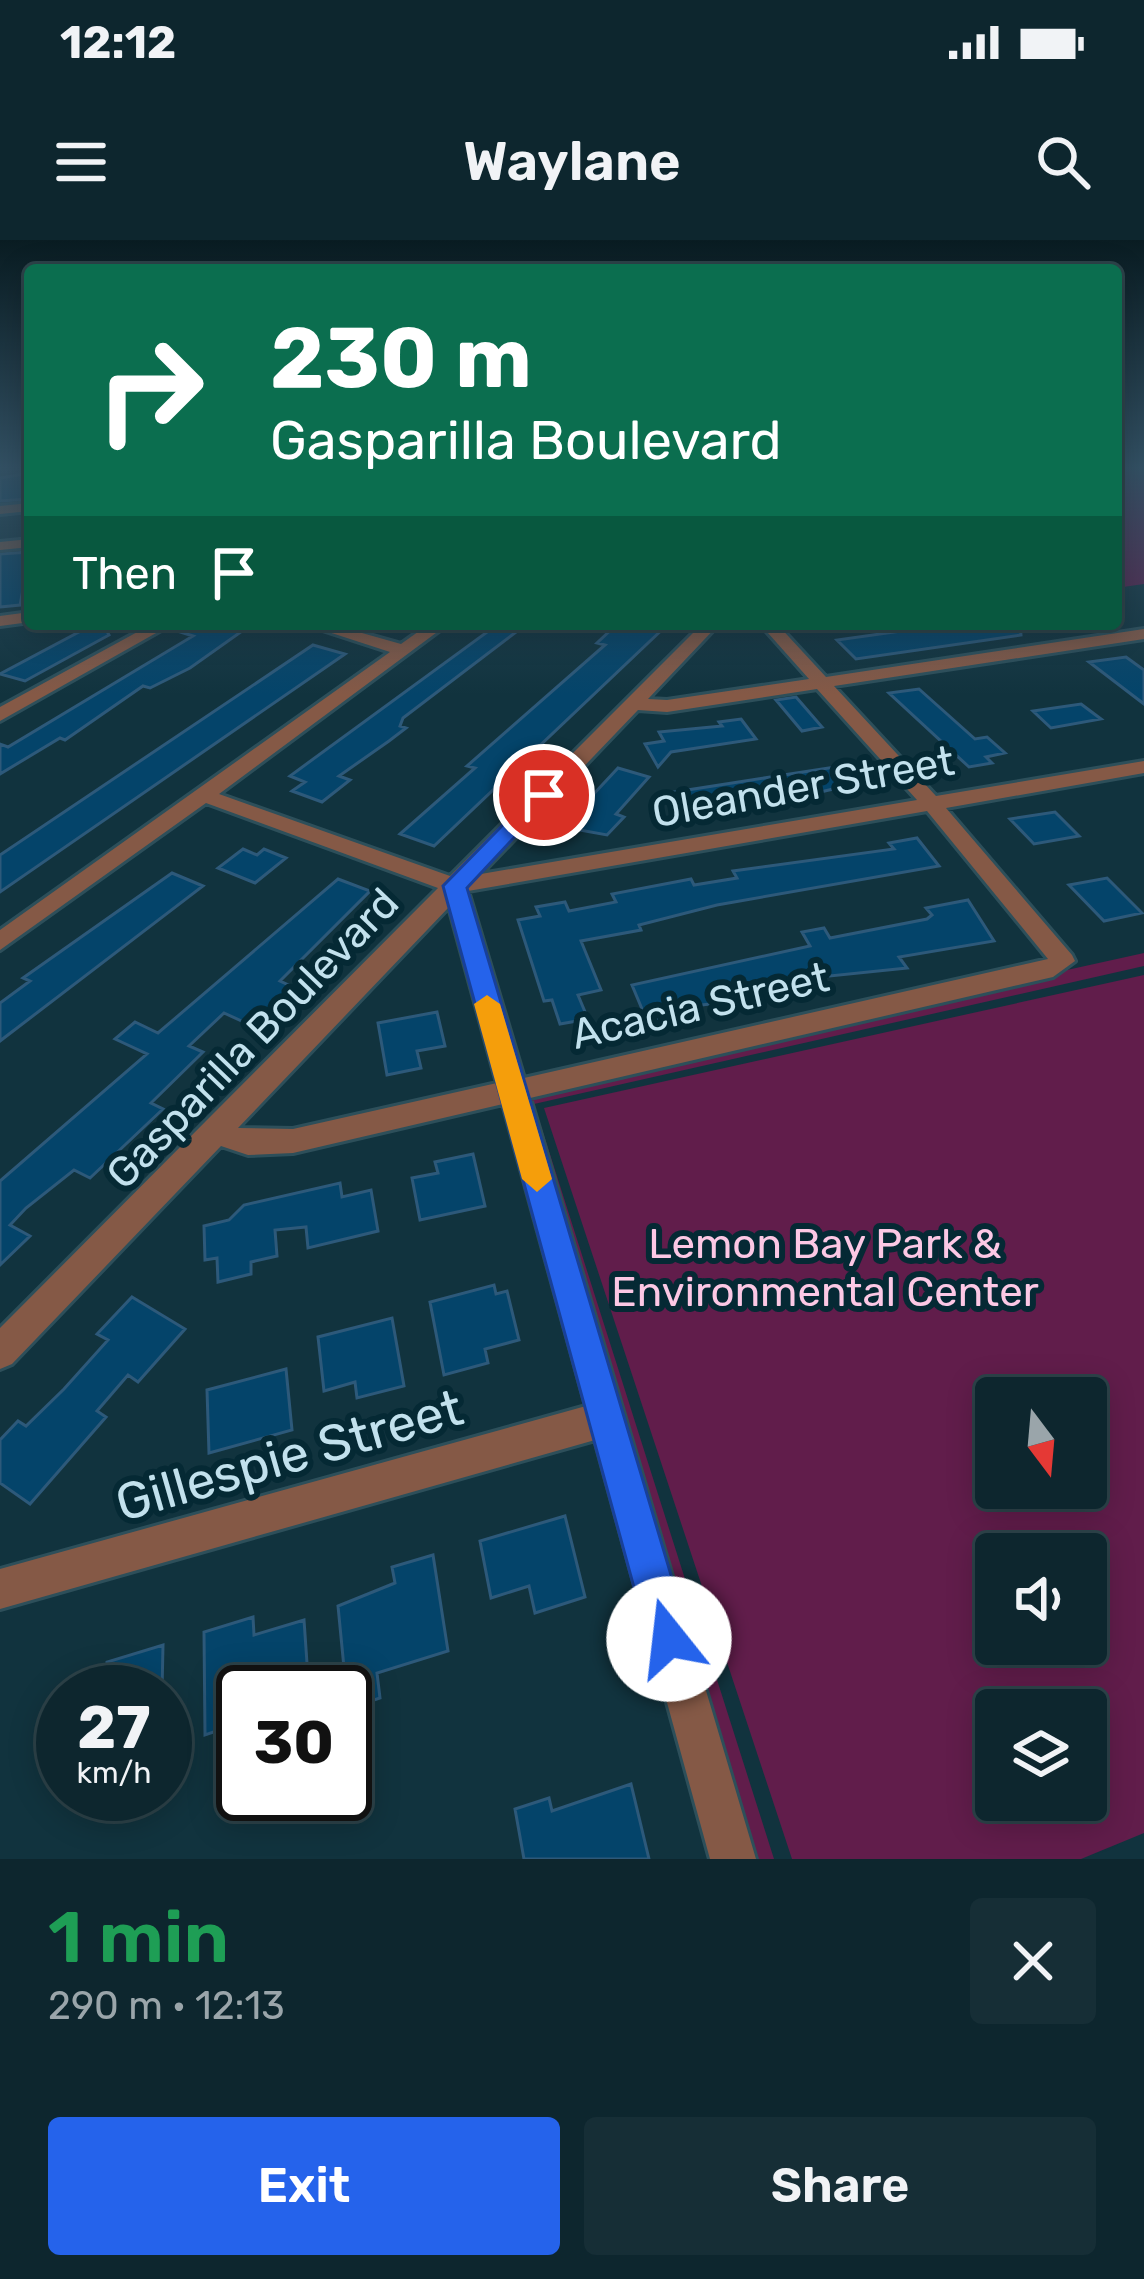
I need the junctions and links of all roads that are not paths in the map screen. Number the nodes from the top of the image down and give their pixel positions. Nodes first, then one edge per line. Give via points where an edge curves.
1 (153, 630) edge
2 (333, 630) edge
3 (431, 630) edge
4 (705, 630) edge
5 (774, 630) edge
6 (1144, 634) edge
7 (403, 650) junction
8 (821, 682) junction
9 (632, 704) junction
10 (0, 716) edge
11 (1144, 767) edge
12 (203, 795) junction
13 (931, 803) junction
14 (455, 886) junction
15 (0, 942) edge
16 (512, 1090) junction
17 (214, 1132) junction
18 (0, 1352) edge
19 (605, 1418) junction
20 (0, 1589) edge
21 (733, 1859) edge

1 - 10 street
2 - 7 street
3 - 7 street
4 - 9 street, Gasparilla Boulevard
5 - 8 street
6 - 8 street
7 - 12 street
8 - 9 street via 668,706
8 - 13 street
9 - 14 street, Gasparilla Boulevard
11 - 13 street, Oleander Street
12 - 14 street, Oleander Street
12 - 15 street
13 - 14 street, Oleander Street
13 - 16 street, Acacia Street via 1063,962
14 - 16 street
14 - 17 street, Gasparilla Boulevard
16 - 17 street, Acacia Street via 273,1144
16 - 19 street
17 - 18 street, Gasparilla Boulevard
19 - 20 street, Gillespie Street
19 - 21 street

